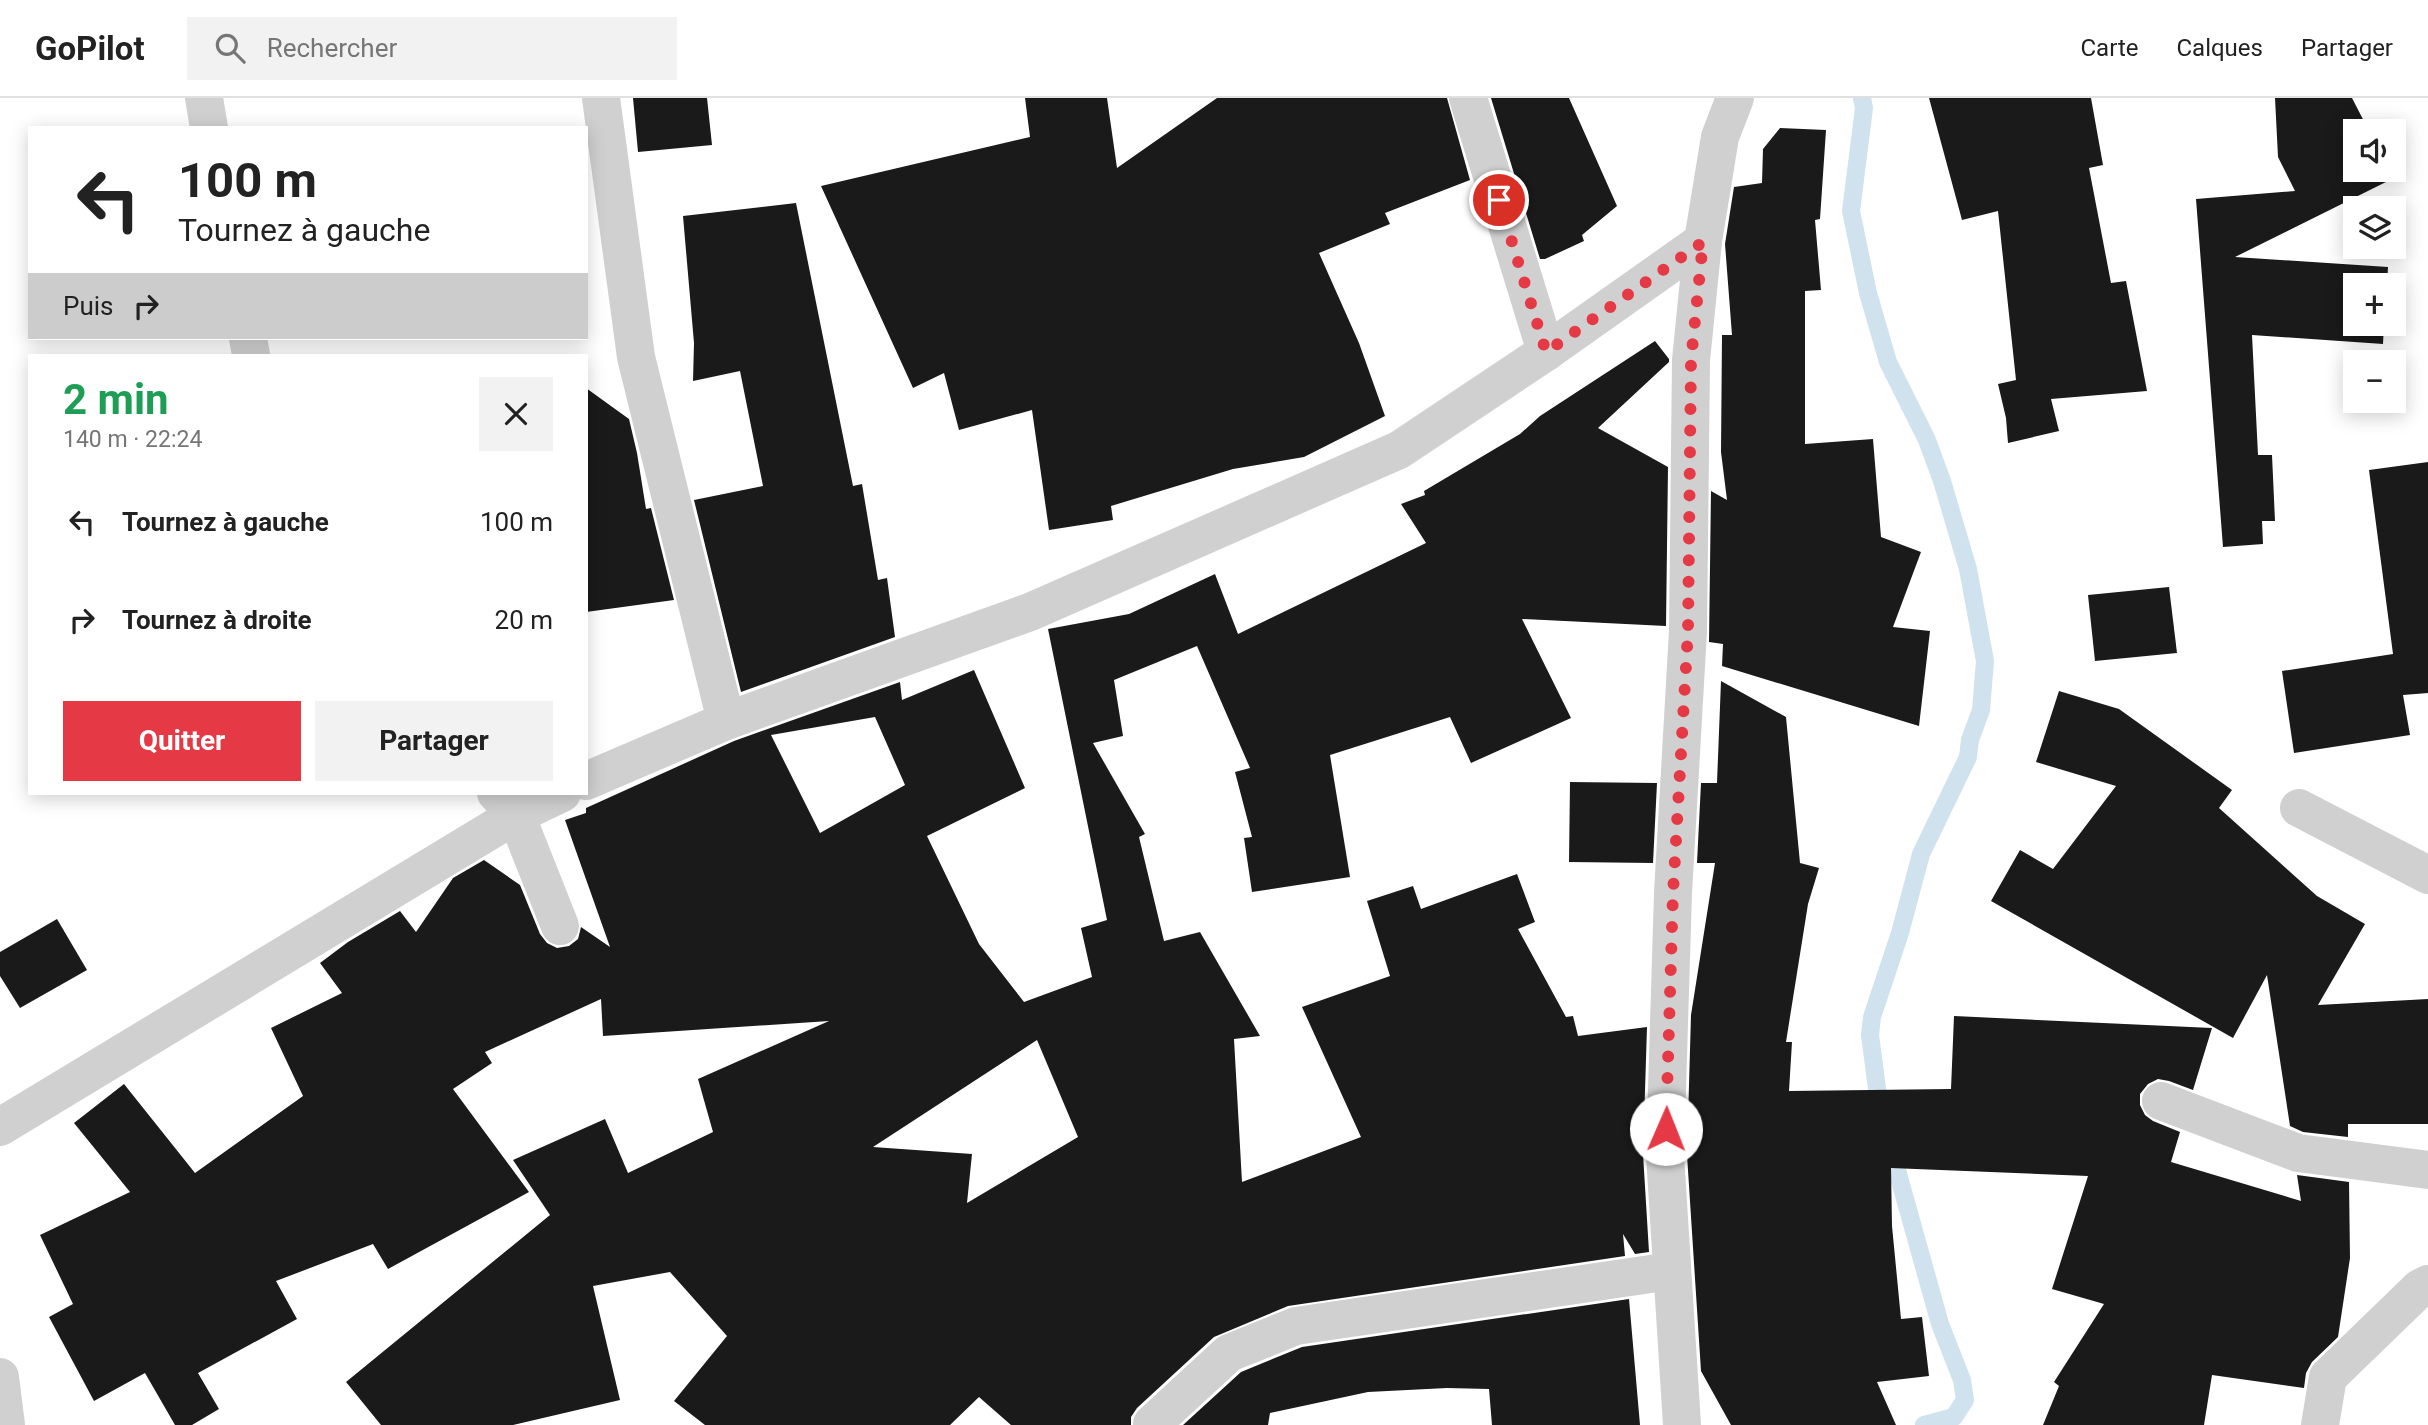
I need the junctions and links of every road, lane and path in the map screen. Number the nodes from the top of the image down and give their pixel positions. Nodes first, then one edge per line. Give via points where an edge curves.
1 (204, 98) edge
2 (601, 98) edge
3 (1468, 98) edge
4 (1735, 98) edge
5 (209, 126) edge
6 (1703, 242) junction
7 (1546, 352) junction
8 (726, 721) junction
9 (588, 780) edge
10 (552, 795) edge
11 (506, 804) edge
12 (2299, 808) dead end
13 (2428, 875) edge
14 (560, 926) dead end
15 (2161, 1101) dead end
16 (0, 1127) edge
17 (2428, 1170) edge
18 (1671, 1271) junction
19 (2428, 1284) edge
20 (0, 1377) edge
21 (1152, 1424) edge
22 (6, 1425) edge
23 (1682, 1425) edge
24 (2320, 1425) edge

1 - 5 street
2 - 8 street via 636,357
3 - 7 street
4 - 6 street via 1720,137
6 - 7 street
6 - 18 street via 1691,360 1688,631 1670,985 1665,1155
7 - 8 street via 1399,450 1030,612
8 - 9 street
10 - 11 street
11 - 14 street
11 - 16 street
12 - 13 street
15 - 17 street via 2298,1153
18 - 21 street via 1296,1326 1229,1353
18 - 23 street
19 - 24 street via 2328,1377
20 - 22 street

